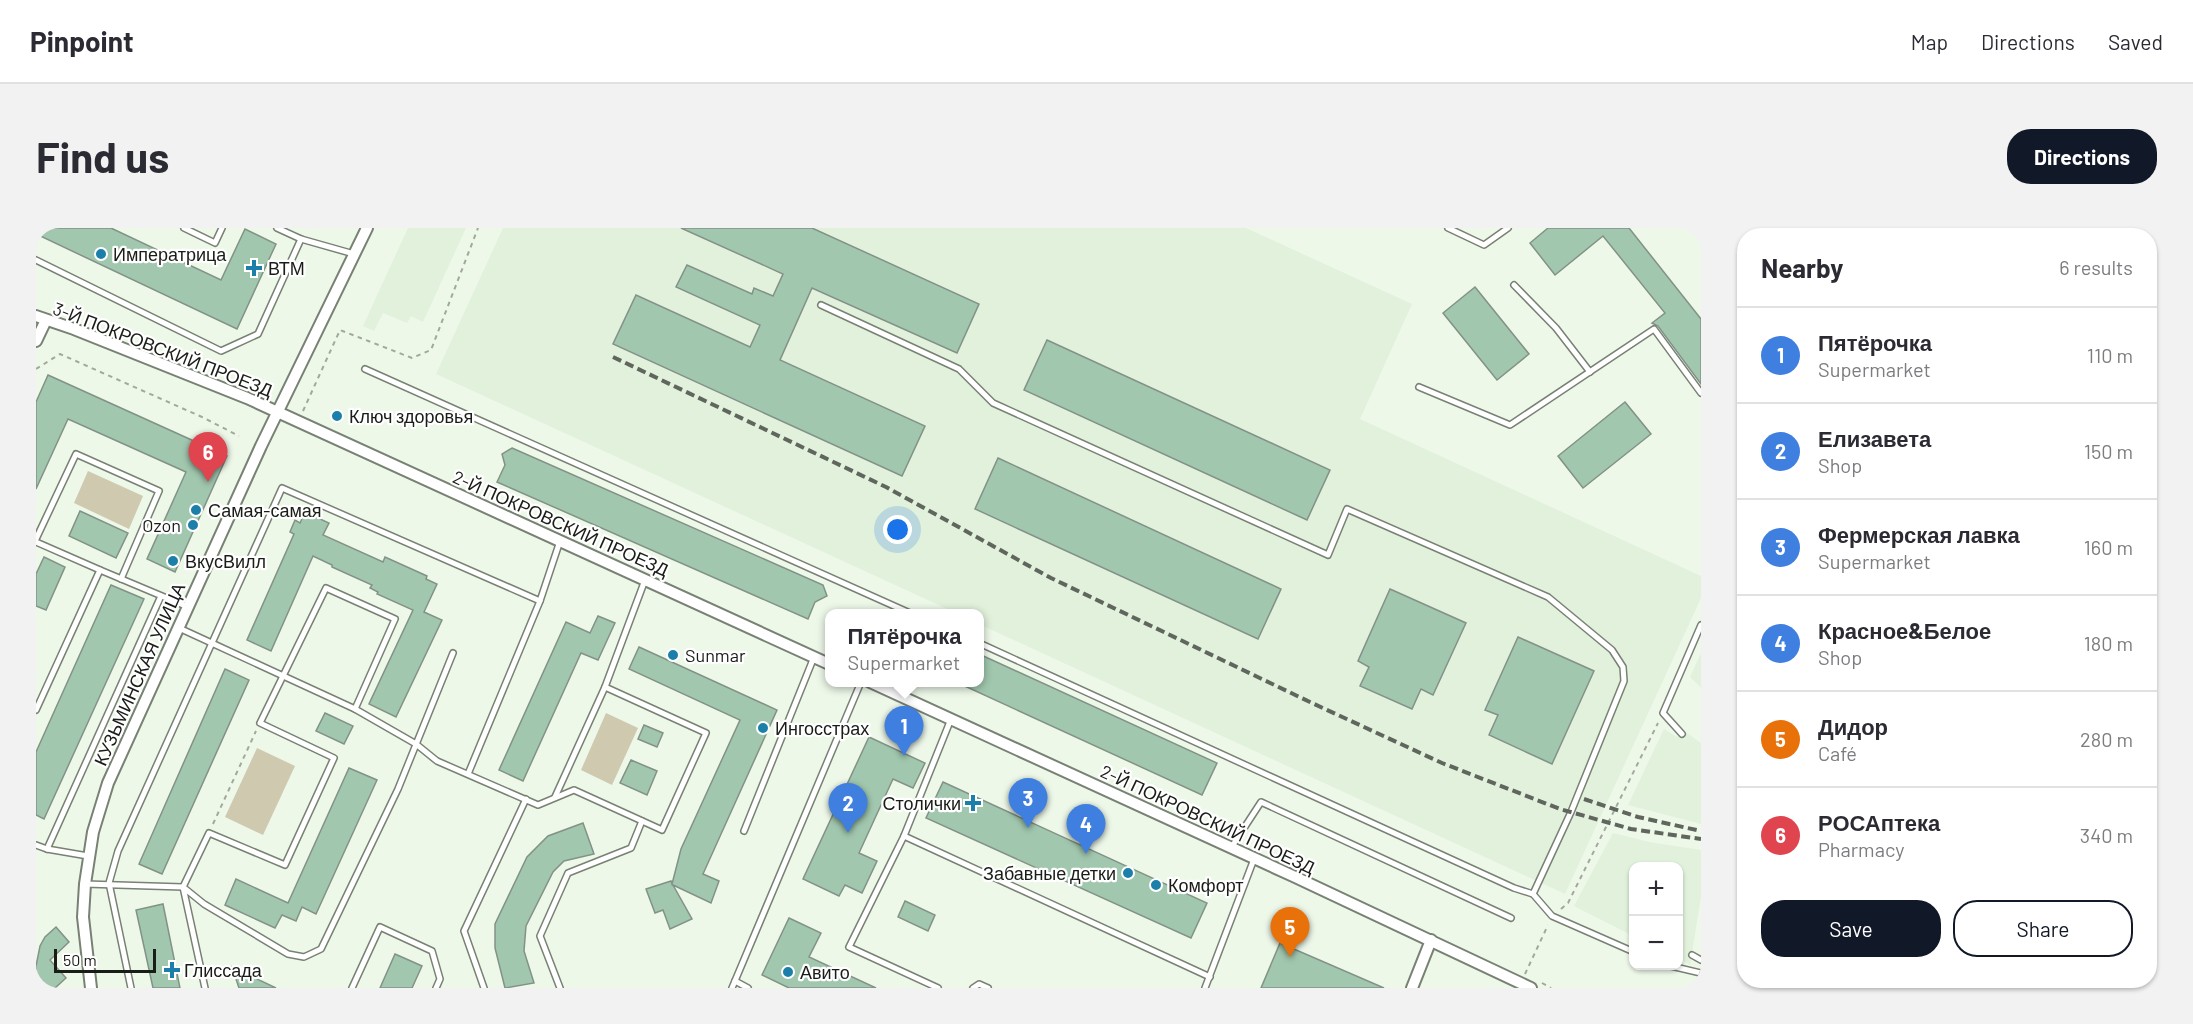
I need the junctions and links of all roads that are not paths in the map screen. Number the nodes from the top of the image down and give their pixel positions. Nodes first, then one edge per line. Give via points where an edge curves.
1 (183, 228) edge
2 (222, 228) edge
3 (277, 228) edge
4 (367, 228) edge
5 (1448, 228) edge
6 (1508, 228) edge
7 (301, 239) junction
8 (354, 254) junction
9 (36, 260) edge
10 (1514, 285) dead end
11 (821, 305) dead end
12 (41, 318) edge
13 (36, 341) edge
14 (365, 369) dead end
15 (1590, 372) junction
16 (1419, 387) dead end
17 (1701, 393) edge
18 (279, 412) junction
19 (36, 541) edge
20 (561, 541) junction
21 (100, 570) junction
22 (121, 579) junction
23 (645, 580) junction
24 (161, 596) junction
25 (540, 601) junction
26 (188, 607) junction
27 (901, 609) edge
28 (1701, 625) edge
29 (179, 627) junction
30 (211, 643) junction
31 (984, 645) edge
32 (453, 653) dead end
33 (814, 657) junction
34 (825, 662) edge
35 (283, 674) junction
36 (605, 687) junction
37 (859, 687) edge
38 (881, 687) edge
39 (36, 710) edge
40 (356, 710) junction
41 (951, 719) junction
42 (1682, 734) dead end
43 (416, 744) junction
44 (468, 774) junction
45 (555, 797) junction
46 (526, 799) junction
47 (642, 821) junction
48 (744, 831) dead end
49 (904, 836) junction
50 (36, 845) edge
51 (1231, 848) junction
52 (47, 849) junction
53 (88, 856) junction
54 (1254, 859) junction
55 (109, 883) junction
56 (85, 884) junction
57 (183, 887) junction
58 (1533, 894) junction
59 (1511, 918) dead end
60 (1431, 940) junction
61 (1629, 950) edge
62 (1692, 954) dead end
63 (1701, 960) edge
64 (1683, 969) edge
65 (1701, 973) edge
66 (1210, 977) junction
67 (735, 981) junction
68 (92, 988) edge
69 (131, 988) edge
70 (205, 988) edge
71 (352, 988) edge
72 (436, 988) edge
73 (484, 988) edge
74 (560, 988) edge
75 (732, 988) edge
76 (748, 988) edge
77 (938, 988) edge
78 (974, 988) edge
79 (988, 988) edge
80 (1205, 988) edge
81 (1412, 988) edge
82 (1531, 988) edge

1 - 2 lane via 215,243
3 - 7 lane
4 - 8 street, КУЗЬМИНСКАЯ УЛИЦА
5 - 6 lane via 1484,245
7 - 8 lane
7 - 9 lane via 258,334 221,351
8 - 18 street, КУЗЬМИНСКАЯ УЛИЦА
10 - 15 lane via 1556,327
11 - 58 lane via 959,369 993,403 1328,555 1347,509 1548,597 1612,650 1623,667 1624,681
12 - 13 street
12 - 18 street, 3-Й ПОКРОВСКИЙ ПРОЕЗД
14 - 27 lane
15 - 16 lane via 1510,425
15 - 17 lane via 1654,329
18 - 20 street, 2-Й ПОКРОВСКИЙ ПРОЕЗД
18 - 26 street, КУЗЬМИНСКАЯ УЛИЦА
19 - 21 lane
19 - 22 lane via 76,454 159,491
20 - 23 street, 2-Й ПОКРОВСКИЙ ПРОЕЗД
20 - 25 lane
21 - 22 lane
21 - 39 lane
22 - 24 lane
23 - 33 street, 2-Й ПОКРОВСКИЙ ПРОЕЗД
23 - 36 lane
24 - 26 lane
24 - 52 lane
25 - 30 lane via 282,488
25 - 44 lane
26 - 29 street, КУЗЬМИНСКАЯ УЛИЦА
28 - 42 lane via 1663,712
29 - 30 lane
29 - 53 street, КУЗЬМИНСКАЯ УЛИЦА via 108,783
30 - 35 lane
30 - 55 lane via 118,851
31 - 58 lane
32 - 43 lane
33 - 34 street, 2-Й ПОКРОВСКИЙ ПРОЕЗД
33 - 48 lane
35 - 40 lane
35 - 40 lane via 326,588 395,619
35 - 57 lane via 260,723 334,758 285,865 209,833
36 - 45 lane
36 - 47 lane via 706,733 662,830
37 - 67 lane
38 - 41 street, 2-Й ПОКРОВСКИЙ ПРОЕЗД
40 - 43 lane
41 - 49 lane
41 - 51 street, 2-Й ПОКРОВСКИЙ ПРОЕЗД
43 - 44 lane via 437,761
43 - 57 lane via 321,949 304,957 288,954 204,904
44 - 46 lane
45 - 46 lane via 538,805
45 - 47 lane via 574,790
46 - 73 lane via 464,931
47 - 74 lane via 631,848 568,873 540,936
49 - 66 lane
49 - 77 lane via 849,947
50 - 52 lane
51 - 54 street, 2-Й ПОКРОВСКИЙ ПРОЕЗД
51 - 59 lane via 1261,802
52 - 53 lane
53 - 56 street, КУЗЬМИНСКАЯ УЛИЦА
54 - 60 street, 2-Й ПОКРОВСКИЙ ПРОЕЗД
54 - 66 lane
55 - 56 lane
55 - 57 lane
55 - 69 lane
56 - 68 street, КУЗЬМИНСКАЯ УЛИЦА via 83,917
57 - 70 lane
58 - 61 lane via 1552,916
60 - 81 street
60 - 82 street, 2-Й ПОКРОВСКИЙ ПРОЕЗД
62 - 63 lane
64 - 65 lane
66 - 80 lane
67 - 75 lane
67 - 76 lane
71 - 72 lane via 380,927 432,951 440,979
78 - 79 lane via 980,984

